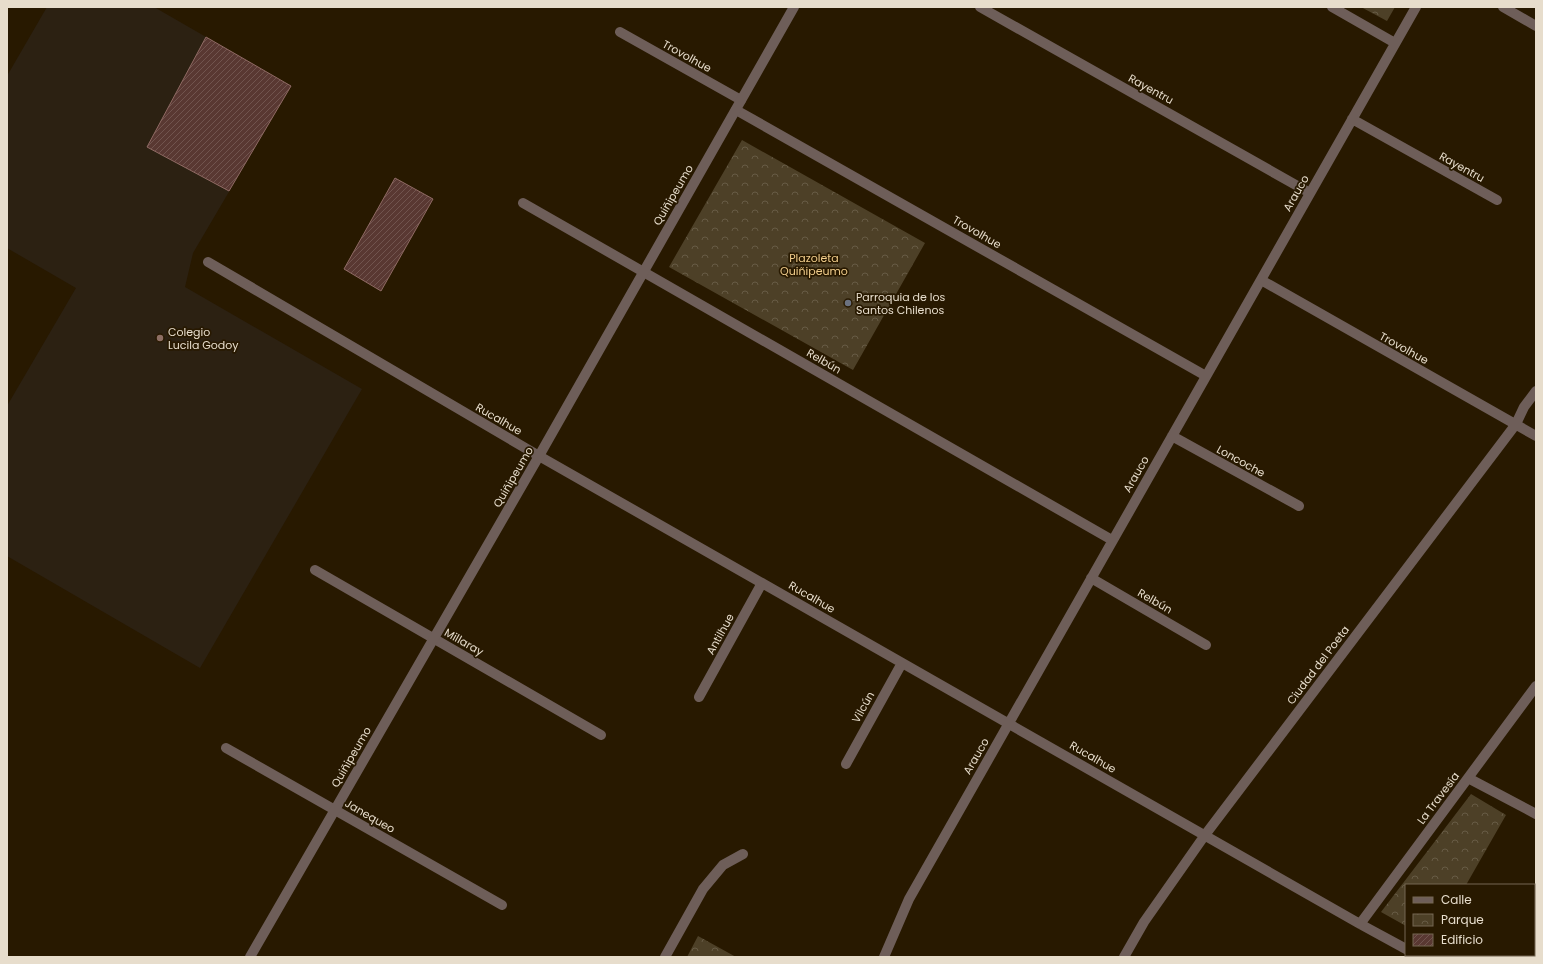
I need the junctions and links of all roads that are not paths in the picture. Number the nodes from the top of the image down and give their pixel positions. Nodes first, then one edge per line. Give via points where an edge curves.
1 (794, 7) edge
2 (980, 7) edge
3 (1332, 7) edge
4 (1416, 7) edge
5 (1503, 7) edge
6 (1536, 26) edge
7 (620, 32) dead end
8 (1395, 43) junction
9 (741, 100) junction
10 (736, 110) junction
11 (1352, 120) junction
12 (1310, 193) junction
13 (1496, 200) dead end
14 (523, 203) dead end
15 (208, 262) dead end
16 (643, 272) junction
17 (1261, 280) junction
18 (1206, 376) junction
19 (1536, 391) edge
20 (1516, 424) junction
21 (1172, 436) junction
22 (1536, 436) edge
23 (538, 456) junction
24 (1299, 506) dead end
25 (1112, 540) junction
26 (315, 570) dead end
27 (1091, 578) junction
28 (762, 583) junction
29 (433, 638) junction
30 (1206, 645) dead end
31 (902, 663) junction
32 (1536, 686) edge
33 (699, 696) dead end
34 (1008, 723) junction
35 (601, 735) dead end
36 (226, 748) dead end
37 (846, 764) dead end
38 (1468, 778) junction
39 (335, 809) junction
40 (1536, 814) edge
41 (1205, 835) junction
42 (743, 854) dead end
43 (502, 904) dead end
44 (1360, 924) junction
45 (1405, 948) edge
46 (250, 957) edge
47 (665, 957) edge
48 (884, 957) edge
49 (1124, 957) edge

1 - 9 street, Quiñipeumo
2 - 12 street, Rayentru
3 - 8 street
4 - 8 street, Arauco
5 - 6 street
7 - 9 street, Trovolhue
8 - 11 street, Arauco
9 - 10 street, Quiñipeumo
10 - 16 street, Quiñipeumo
10 - 18 street, Trovolhue
11 - 12 street, Arauco
11 - 13 street, Rayentru
12 - 17 street, Arauco
14 - 16 street, Relbún
15 - 23 street, Rucalhue
16 - 23 street, Quiñipeumo
16 - 25 street, Relbún
17 - 18 street, Arauco
17 - 20 street, Trovolhue
18 - 21 street, Arauco
19 - 20 street, Ciudad del Poeta
20 - 22 street, Trovolhue
20 - 41 street, Ciudad del Poeta
21 - 24 street, Loncoche
21 - 25 street, Arauco
23 - 28 street, Rucalhue
23 - 29 street, Quiñipeumo
25 - 27 street, Arauco
26 - 29 street, Millaray
27 - 30 street, Relbún
27 - 34 street, Arauco
28 - 31 street, Rucalhue
28 - 33 street, Antilhue
29 - 35 street, Millaray
29 - 39 street, Quiñipeumo
31 - 34 street, Rucalhue
31 - 37 street, Vilcún
32 - 38 street, La Travesía
34 - 41 street, Rucalhue
34 - 48 street, Arauco via 909,899
36 - 39 street, Janequeo
38 - 40 street
38 - 44 street, La Travesía
39 - 43 street, Janequeo
39 - 46 street, Quiñipeumo
41 - 44 street, Rucalhue
41 - 49 street, Ciudad del Poeta via 1144,922
42 - 47 street via 724,865 703,889
44 - 45 street, Rucalhue

